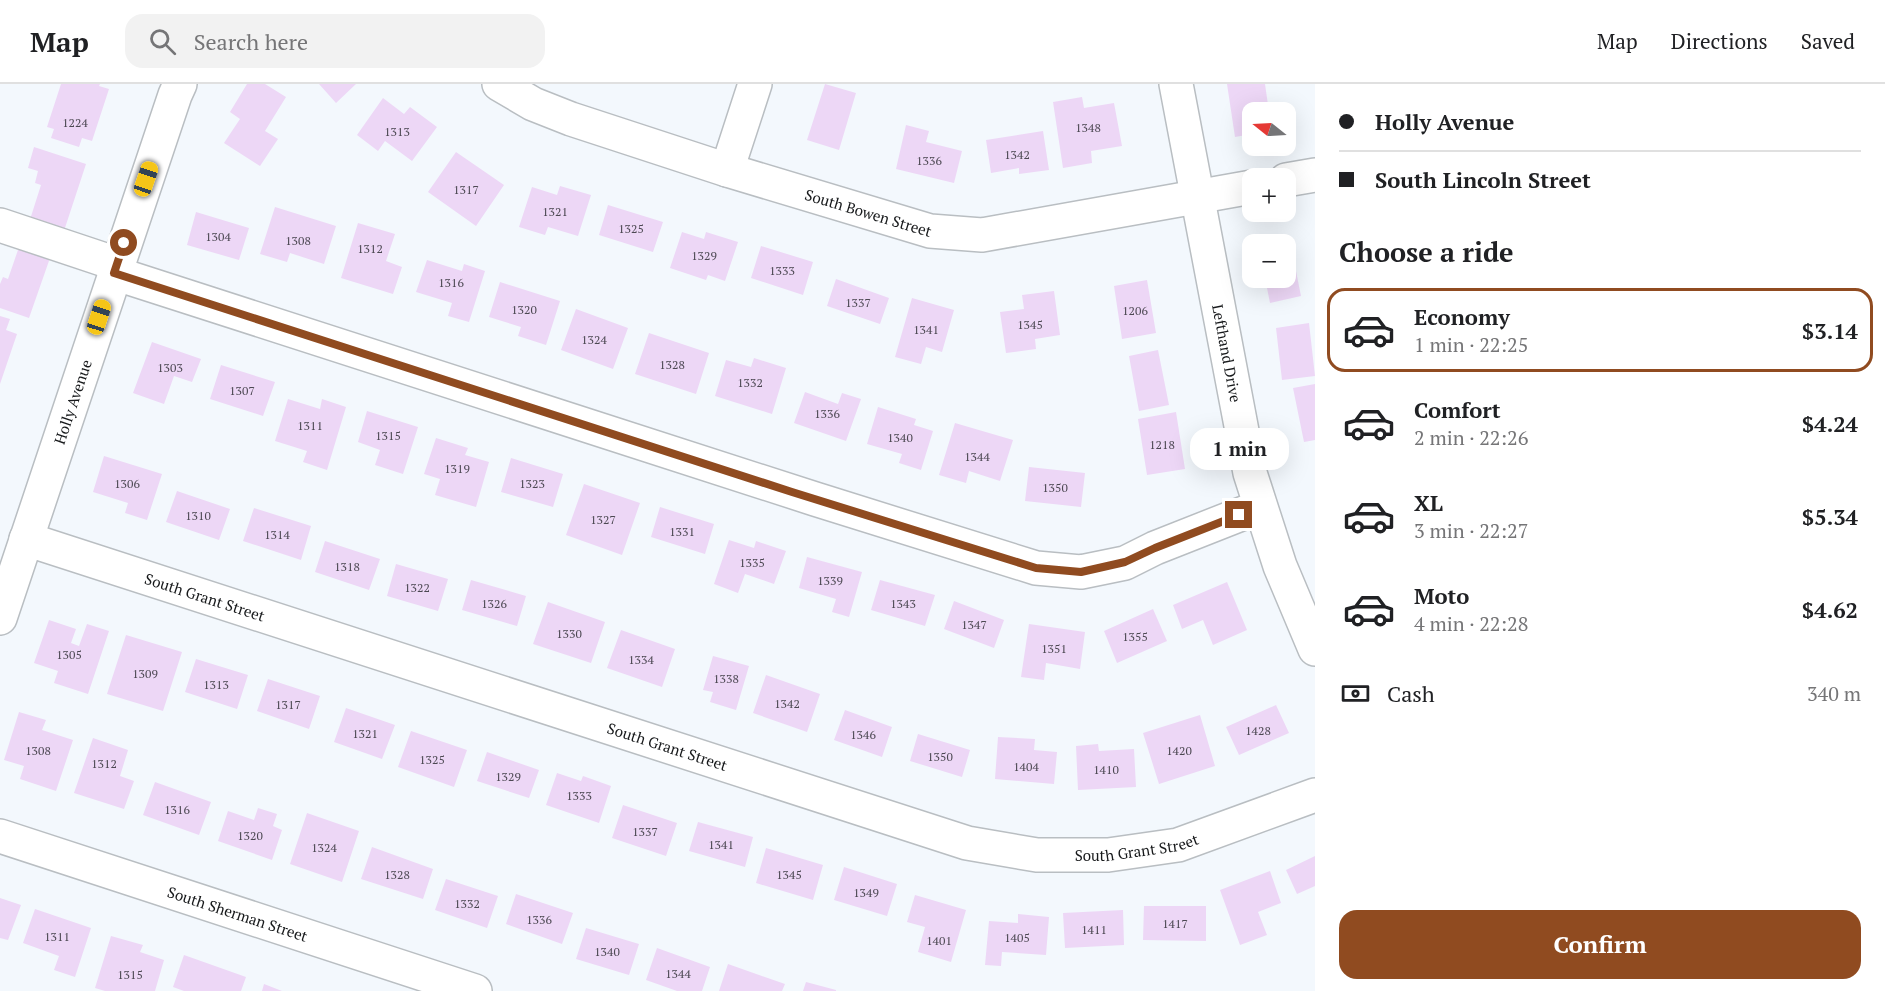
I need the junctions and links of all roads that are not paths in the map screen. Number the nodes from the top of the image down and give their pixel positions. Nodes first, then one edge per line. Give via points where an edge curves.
1 (180, 84) edge
2 (499, 84) edge
3 (755, 84) edge
4 (1176, 84) edge
5 (727, 170) junction
6 (1315, 175) edge
7 (1296, 178) edge
8 (1242, 189) edge
9 (1197, 198) junction
10 (0, 225) edge
11 (116, 269) junction
12 (1259, 507) junction
13 (27, 539) junction
14 (0, 618) edge
15 (1315, 649) edge
16 (1315, 795) edge
17 (0, 836) edge
18 (475, 991) edge

1 - 11 street, Holly Avenue
2 - 5 street, South Bowen Street via 533,104 571,119
3 - 5 street
4 - 9 street, Lefthand Drive
5 - 9 street, South Bowen Street via 930,231 982,235
6 - 7 street
8 - 9 street, South Bowen Street
9 - 12 street, Lefthand Drive
10 - 11 street
11 - 12 street via 803,496 1036,568 1081,572 1125,562
11 - 13 street, Holly Avenue
12 - 15 street, Lefthand Drive
13 - 14 street, Holly Avenue
13 - 16 street, South Grant Street via 967,843 1037,855 1119,854 1178,845
17 - 18 street, South Sherman Street

